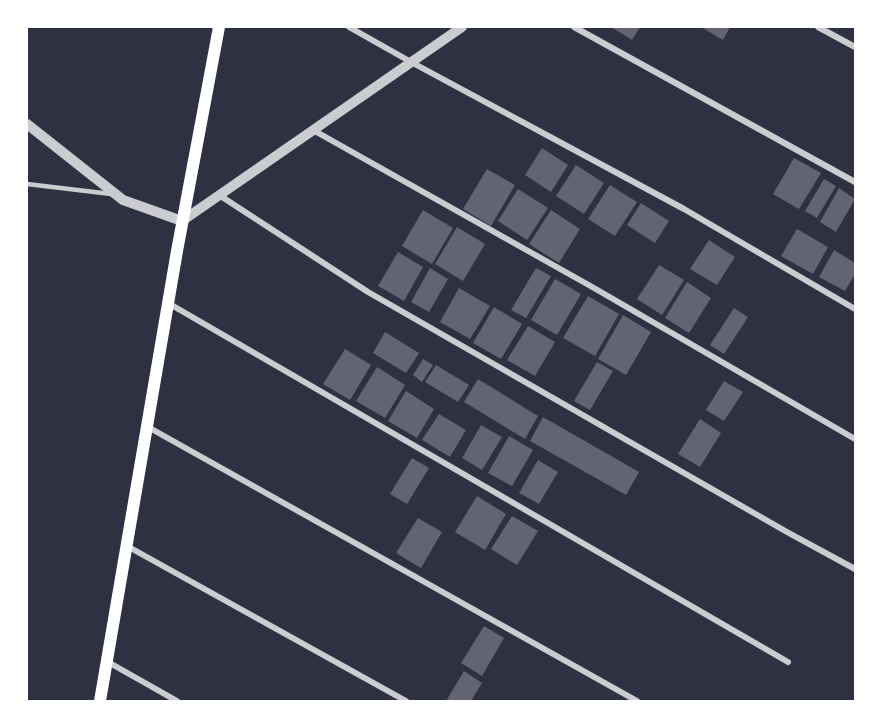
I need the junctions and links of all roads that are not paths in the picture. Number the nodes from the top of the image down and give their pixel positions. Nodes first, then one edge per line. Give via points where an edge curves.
1 (219, 27) edge
2 (349, 27) edge
3 (462, 27) edge
4 (574, 27) edge
5 (818, 27) edge
6 (855, 46) edge
7 (411, 62) junction
8 (27, 124) edge
9 (313, 130) junction
10 (855, 182) edge
11 (27, 184) edge
12 (117, 195) junction
13 (219, 195) junction
14 (182, 221) junction
15 (168, 303) junction
16 (855, 309) edge
17 (147, 426) junction
18 (855, 439) edge
19 (127, 545) junction
20 (855, 569) edge
21 (107, 662) junction
22 (788, 662) dead end
23 (100, 701) edge
24 (177, 701) edge
25 (406, 701) edge
26 (637, 701) edge

1 - 14 main road
2 - 7 street
3 - 7 street
4 - 10 street
5 - 6 street
7 - 9 street
7 - 16 street via 684,209
8 - 12 street
9 - 13 street
9 - 18 street
11 - 12 lane
12 - 14 street
13 - 14 street
13 - 20 street via 368,292
14 - 15 main road
15 - 17 main road
15 - 22 street
17 - 19 main road
17 - 26 street
19 - 21 main road
19 - 25 street
21 - 23 main road
21 - 24 street

